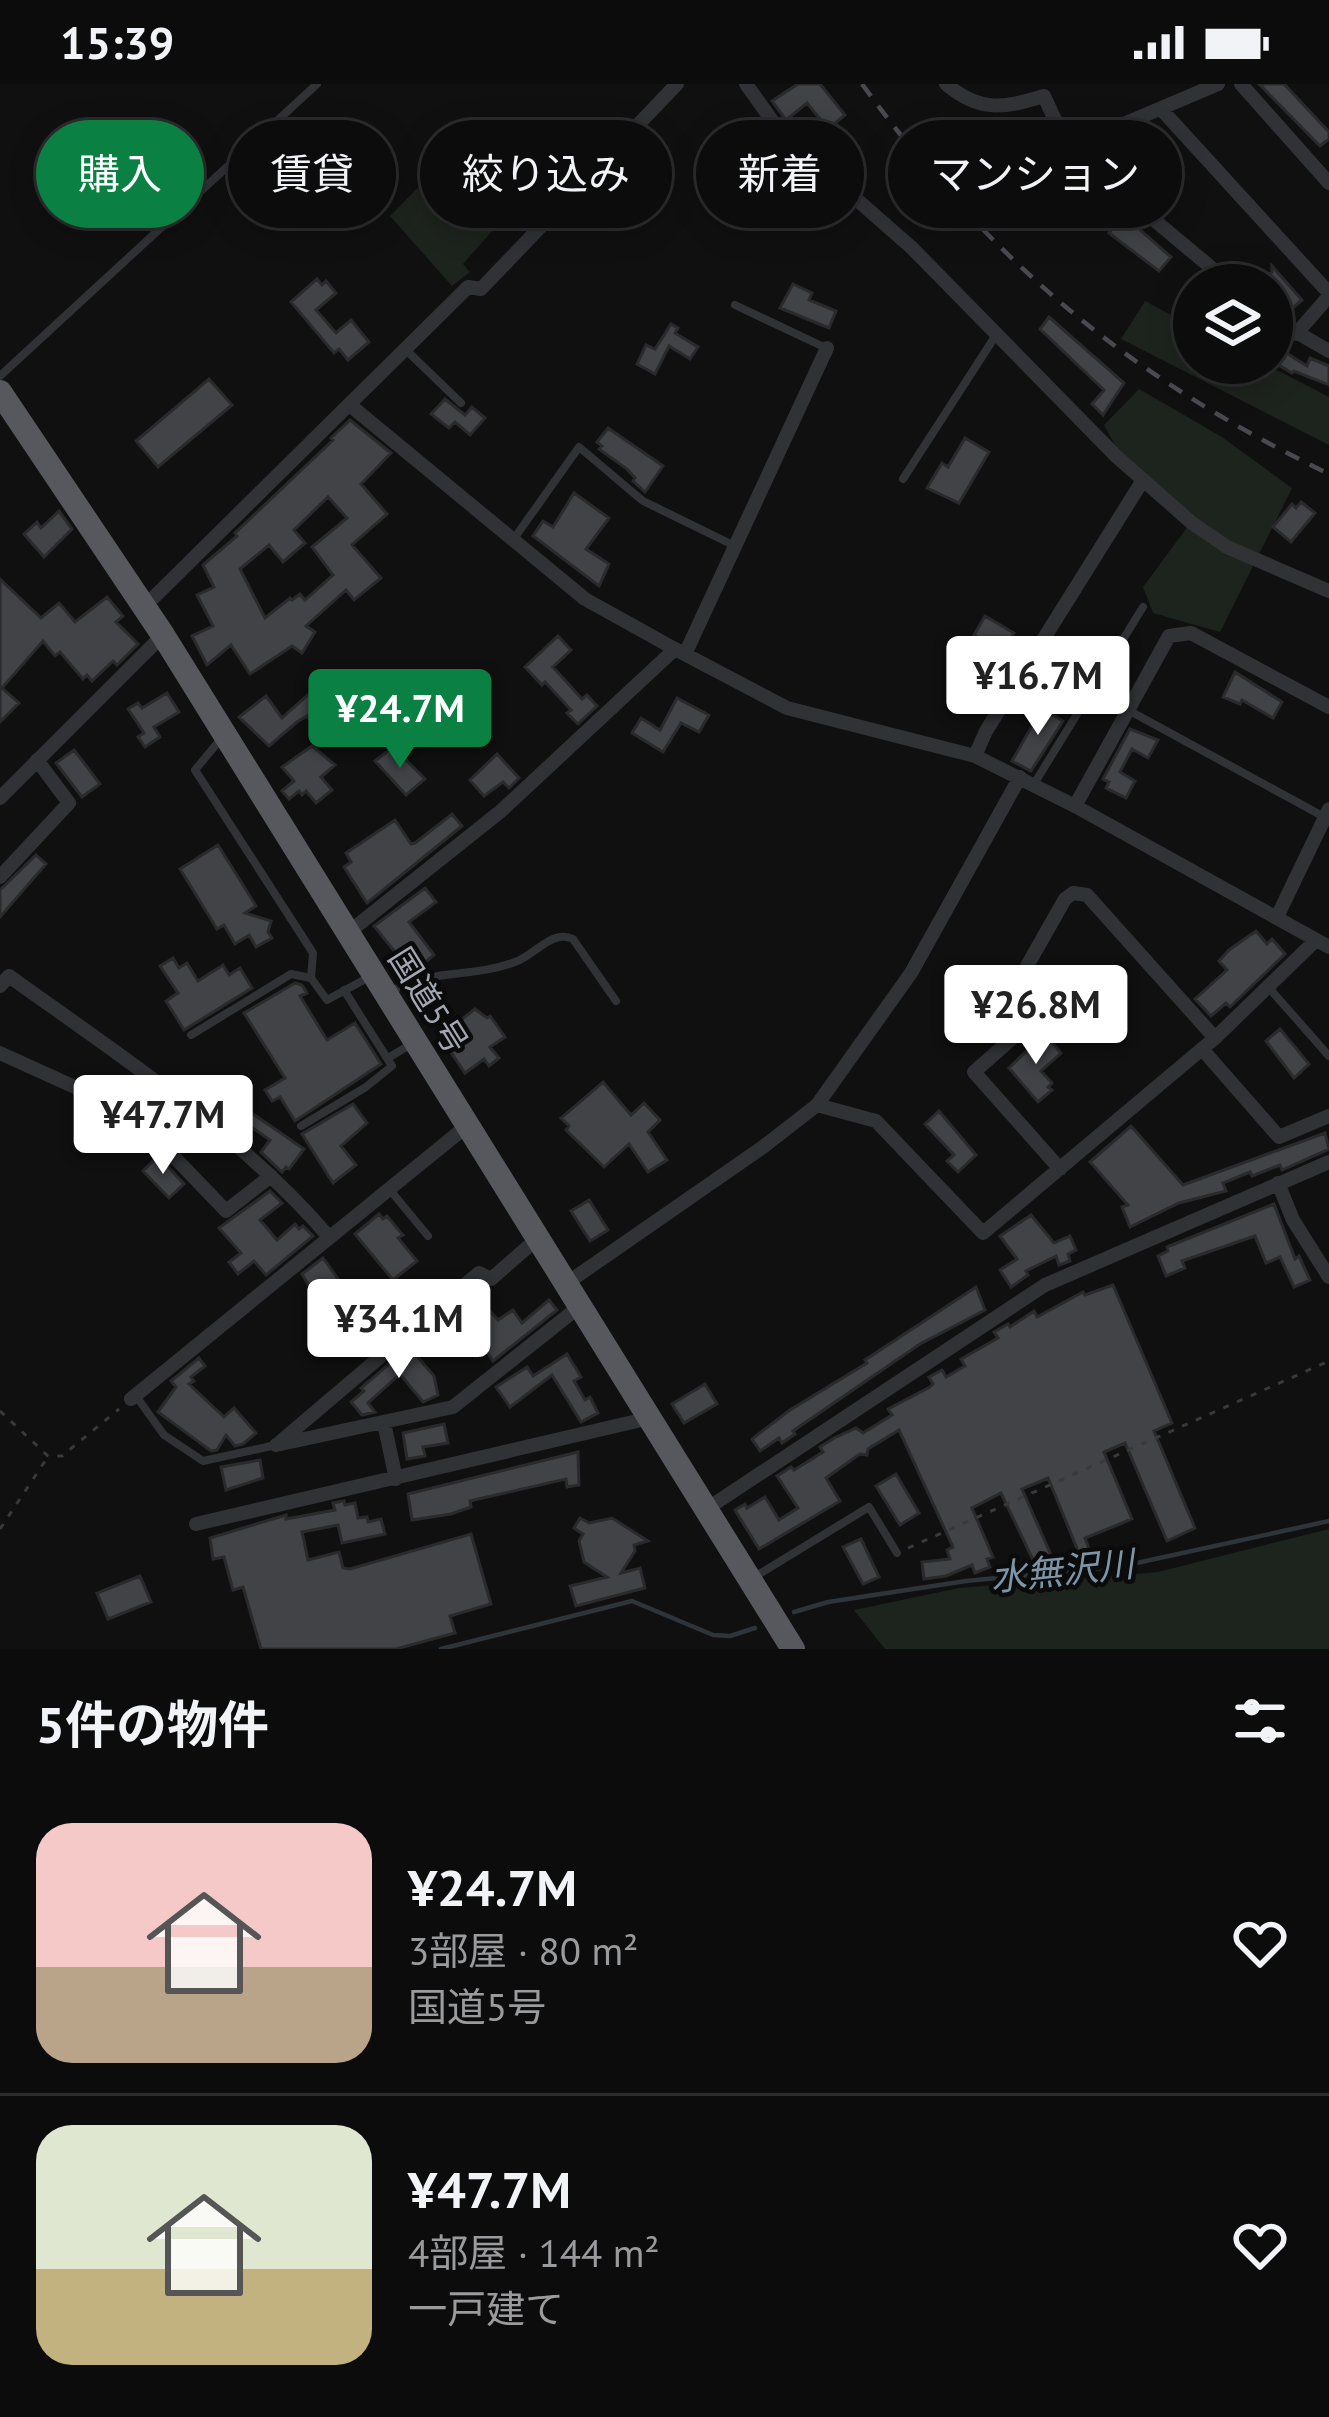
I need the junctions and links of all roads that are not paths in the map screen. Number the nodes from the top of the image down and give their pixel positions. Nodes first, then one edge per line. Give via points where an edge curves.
1 (317, 84) edge
2 (677, 84) edge
3 (746, 84) edge
4 (946, 84) edge
5 (1218, 84) edge
6 (1241, 84) edge
7 (1160, 109) junction
8 (1055, 120) edge
9 (1134, 120) edge
10 (1329, 183) edge
11 (1163, 228) edge
12 (1207, 264) edge
13 (1329, 294) edge
14 (735, 305) dead end
15 (1293, 332) edge
16 (997, 333) junction
17 (1296, 334) junction
18 (827, 349) joint
19 (406, 350) junction
20 (1329, 351) edge
21 (0, 376) edge
22 (0, 392) edge
23 (461, 404) dead end
24 (351, 406) junction
25 (904, 479) dead end
26 (1143, 480) junction
27 (512, 542) junction
28 (735, 546) junction
29 (1329, 591) edge
30 (144, 607) junction
31 (1144, 607) dead end
32 (163, 635) junction
33 (680, 650) junction
34 (1329, 707) edge
35 (1128, 710) junction
36 (224, 734) junction
37 (975, 756) junction
38 (37, 760) junction
39 (1027, 781) junction
40 (0, 798) edge
41 (1075, 806) junction
42 (1328, 816) edge
43 (0, 877) edge
44 (1277, 916) junction
45 (349, 932) junction
46 (1322, 944) edge
47 (311, 978) junction
48 (381, 984) junction
49 (0, 986) edge
50 (1269, 988) junction
51 (344, 990) junction
52 (616, 1001) dead end
53 (191, 1035) dead end
54 (1216, 1038) junction
55 (416, 1041) junction
56 (1202, 1049) junction
57 (0, 1053) edge
58 (1329, 1056) edge
59 (388, 1058) junction
60 (817, 1105) junction
61 (1329, 1116) edge
62 (468, 1125) junction
63 (301, 1126) dead end
64 (1329, 1162) edge
65 (1060, 1169) junction
66 (271, 1176) junction
67 (1278, 1183) junction
68 (389, 1188) junction
69 (428, 1236) dead end
70 (329, 1237) junction
71 (538, 1238) junction
72 (1329, 1277) edge
73 (566, 1283) junction
74 (580, 1306) junction
75 (133, 1397) joint
76 (650, 1418) junction
77 (385, 1423) junction
78 (276, 1445) junction
79 (396, 1480) junction
80 (705, 1510) junction
81 (196, 1524) dead end
82 (897, 1552) road end
83 (749, 1580) junction
84 (793, 1649) edge

1 - 21 lane
2 - 19 street via 481,289 468,287
3 - 16 street via 782,133
4 - 8 street via 1000,109 1044,96
5 - 7 street
6 - 10 street
7 - 9 street
7 - 13 street
11 - 12 street
13 - 17 street
14 - 18 lane
15 - 17 street
16 - 25 lane
16 - 26 street
17 - 20 street
18 - 28 street
19 - 23 lane
19 - 24 street
22 - 30 highway, 国道5号
24 - 27 street
24 - 30 street
26 - 29 street via 1227,547
26 - 37 street
27 - 28 lane via 579,447 643,501
27 - 33 street via 585,598
28 - 33 street
30 - 32 highway, 国道5号
31 - 39 lane
32 - 36 highway, 国道5号
32 - 38 street
33 - 37 street via 788,708
33 - 45 street via 501,811
34 - 35 street via 1180,632 1169,636
35 - 41 street
35 - 42 lane
36 - 45 highway, 国道5号
36 - 47 lane via 195,770 313,953
37 - 39 street
38 - 40 street
38 - 43 street via 69,803
39 - 41 street
39 - 60 street via 911,973
41 - 44 street
42 - 44 street
44 - 46 street
45 - 48 highway, 国道5号
46 - 50 street
47 - 51 lane via 327,1000
47 - 53 lane via 291,974
48 - 51 lane
48 - 52 lane via 523,960 565,935
48 - 55 highway, 国道5号
49 - 66 street via 9,976
50 - 54 street
50 - 58 lane
51 - 59 lane
54 - 56 street
54 - 65 street via 1087,895 1065,899 1027,966 1038,1001 1034,1020 974,1072
55 - 59 lane
55 - 62 highway, 国道5号
56 - 61 street via 1280,1138
56 - 65 street
57 - 66 street via 132,1113 226,1211
59 - 63 lane via 392,1066 366,1088
60 - 65 street via 876,1121 983,1233
60 - 73 street
62 - 68 street
62 - 71 highway, 国道5号
64 - 67 street
66 - 70 street
67 - 72 street
67 - 80 street via 1045,1285
68 - 69 lane
68 - 70 street
70 - 75 street
71 - 73 highway, 国道5号
71 - 78 street via 491,1279 479,1273
73 - 74 highway, 国道5号
74 - 76 highway, 国道5号
74 - 77 street via 452,1407
75 - 78 lane via 164,1435 203,1461
76 - 79 street
76 - 80 highway, 国道5号
77 - 78 street
77 - 79 street
79 - 81 street
80 - 83 highway, 国道5号
82 - 83 lane via 869,1507
83 - 84 highway, 国道5号

